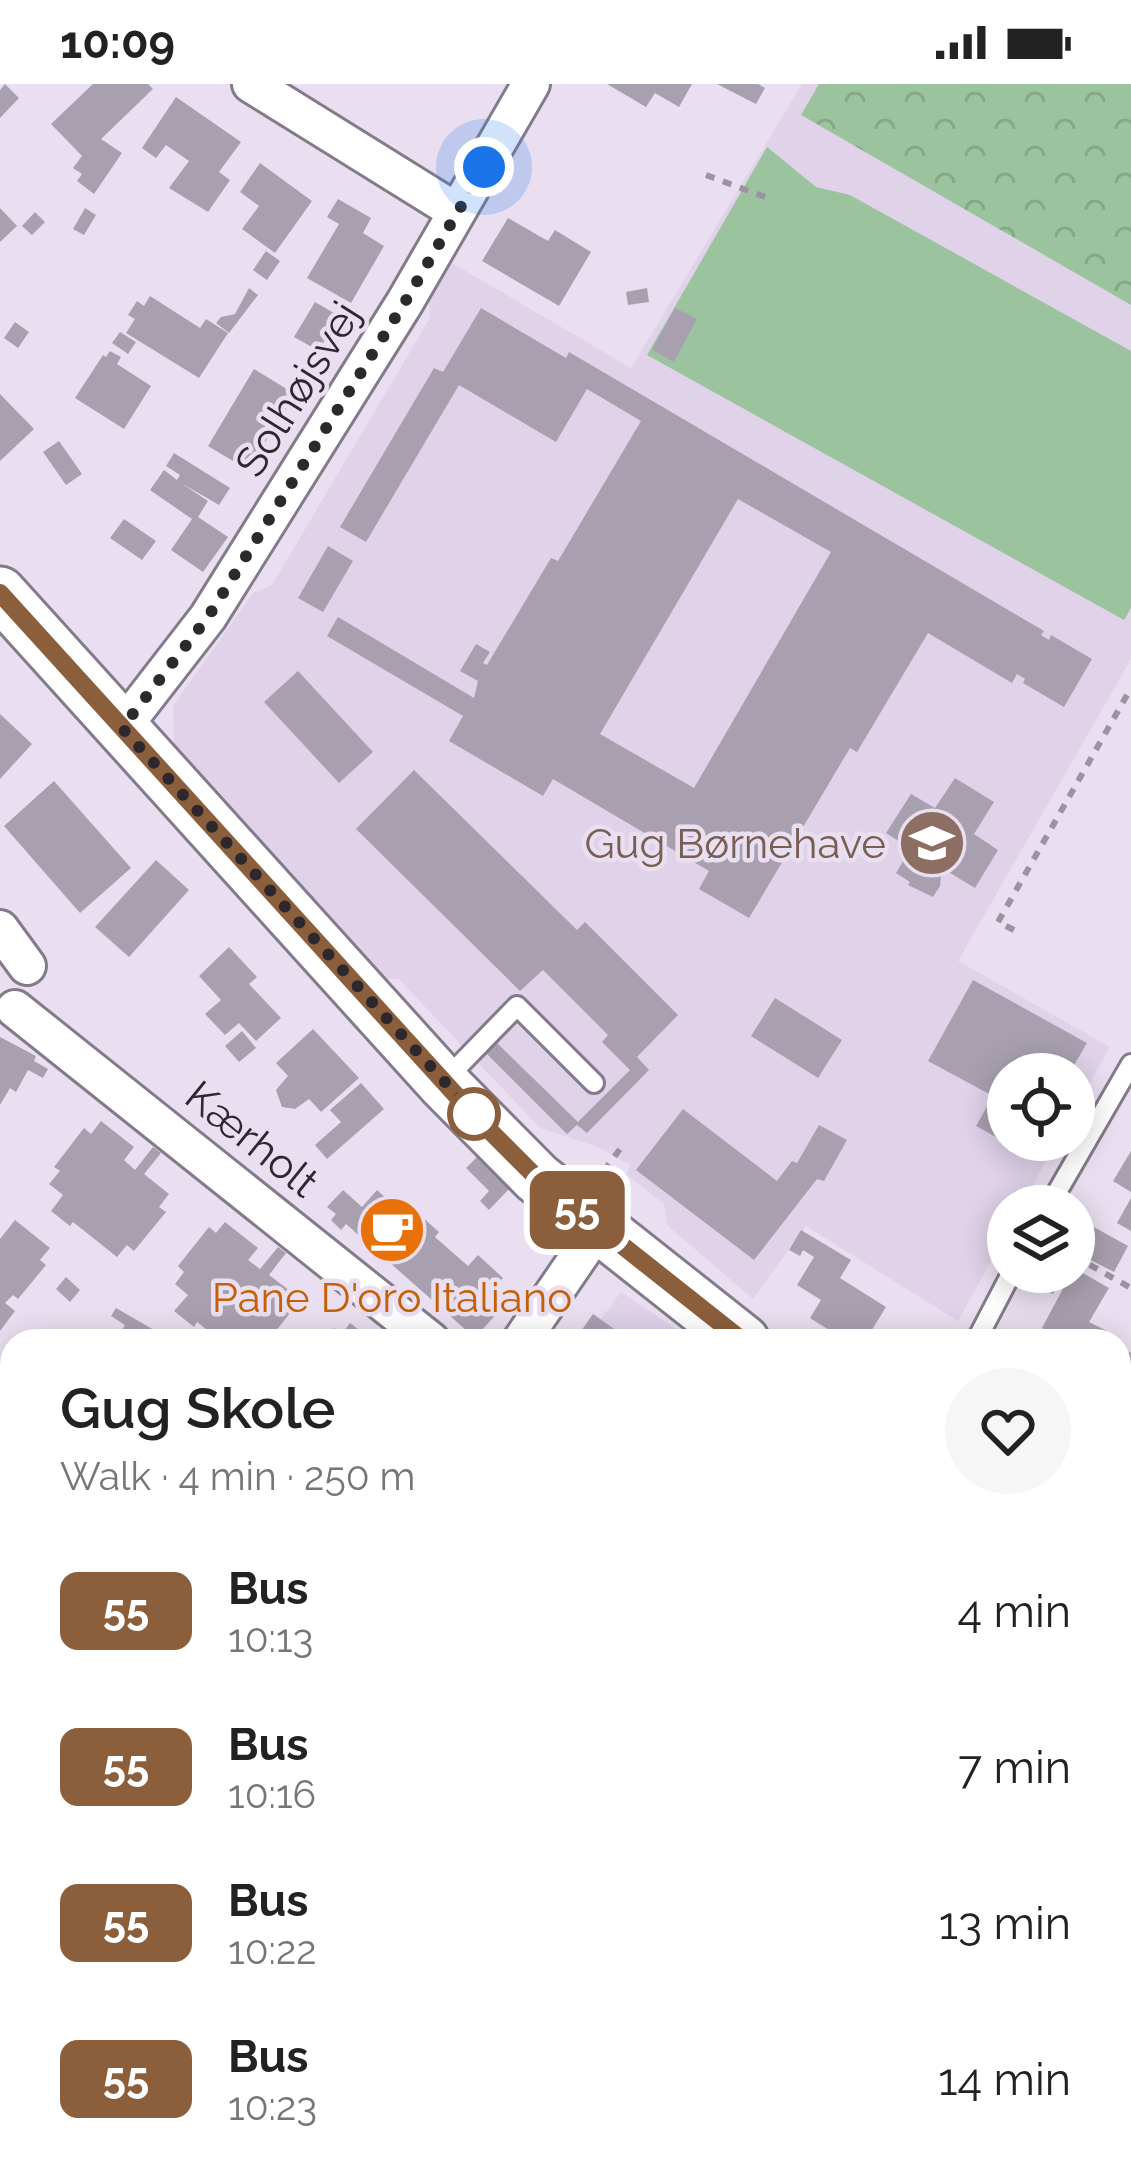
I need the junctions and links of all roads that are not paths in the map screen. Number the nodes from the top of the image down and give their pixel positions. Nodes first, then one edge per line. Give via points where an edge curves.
1 (250, 84) edge
2 (531, 84) edge
3 (457, 212) junction
4 (0, 593) edge
5 (122, 728) junction
6 (0, 929) edge
7 (27, 966) dead end
8 (15, 1009) dead end
9 (1131, 1064) edge
10 (443, 1083) junction
11 (594, 1083) dead end
12 (1061, 1185) edge
13 (599, 1227) junction
14 (1001, 1293) edge
15 (416, 1329) edge
16 (529, 1329) edge
17 (728, 1329) edge
18 (982, 1329) edge

1 - 3 street
2 - 3 street, Solhøjsvej
3 - 5 street, Solhøjsvej via 208,617
4 - 5 street
5 - 10 street
6 - 7 street
8 - 15 street, Kærholt
9 - 12 lane
10 - 11 lane via 517,1006
10 - 13 street via 537,1178
13 - 16 street
13 - 17 street
14 - 18 lane

